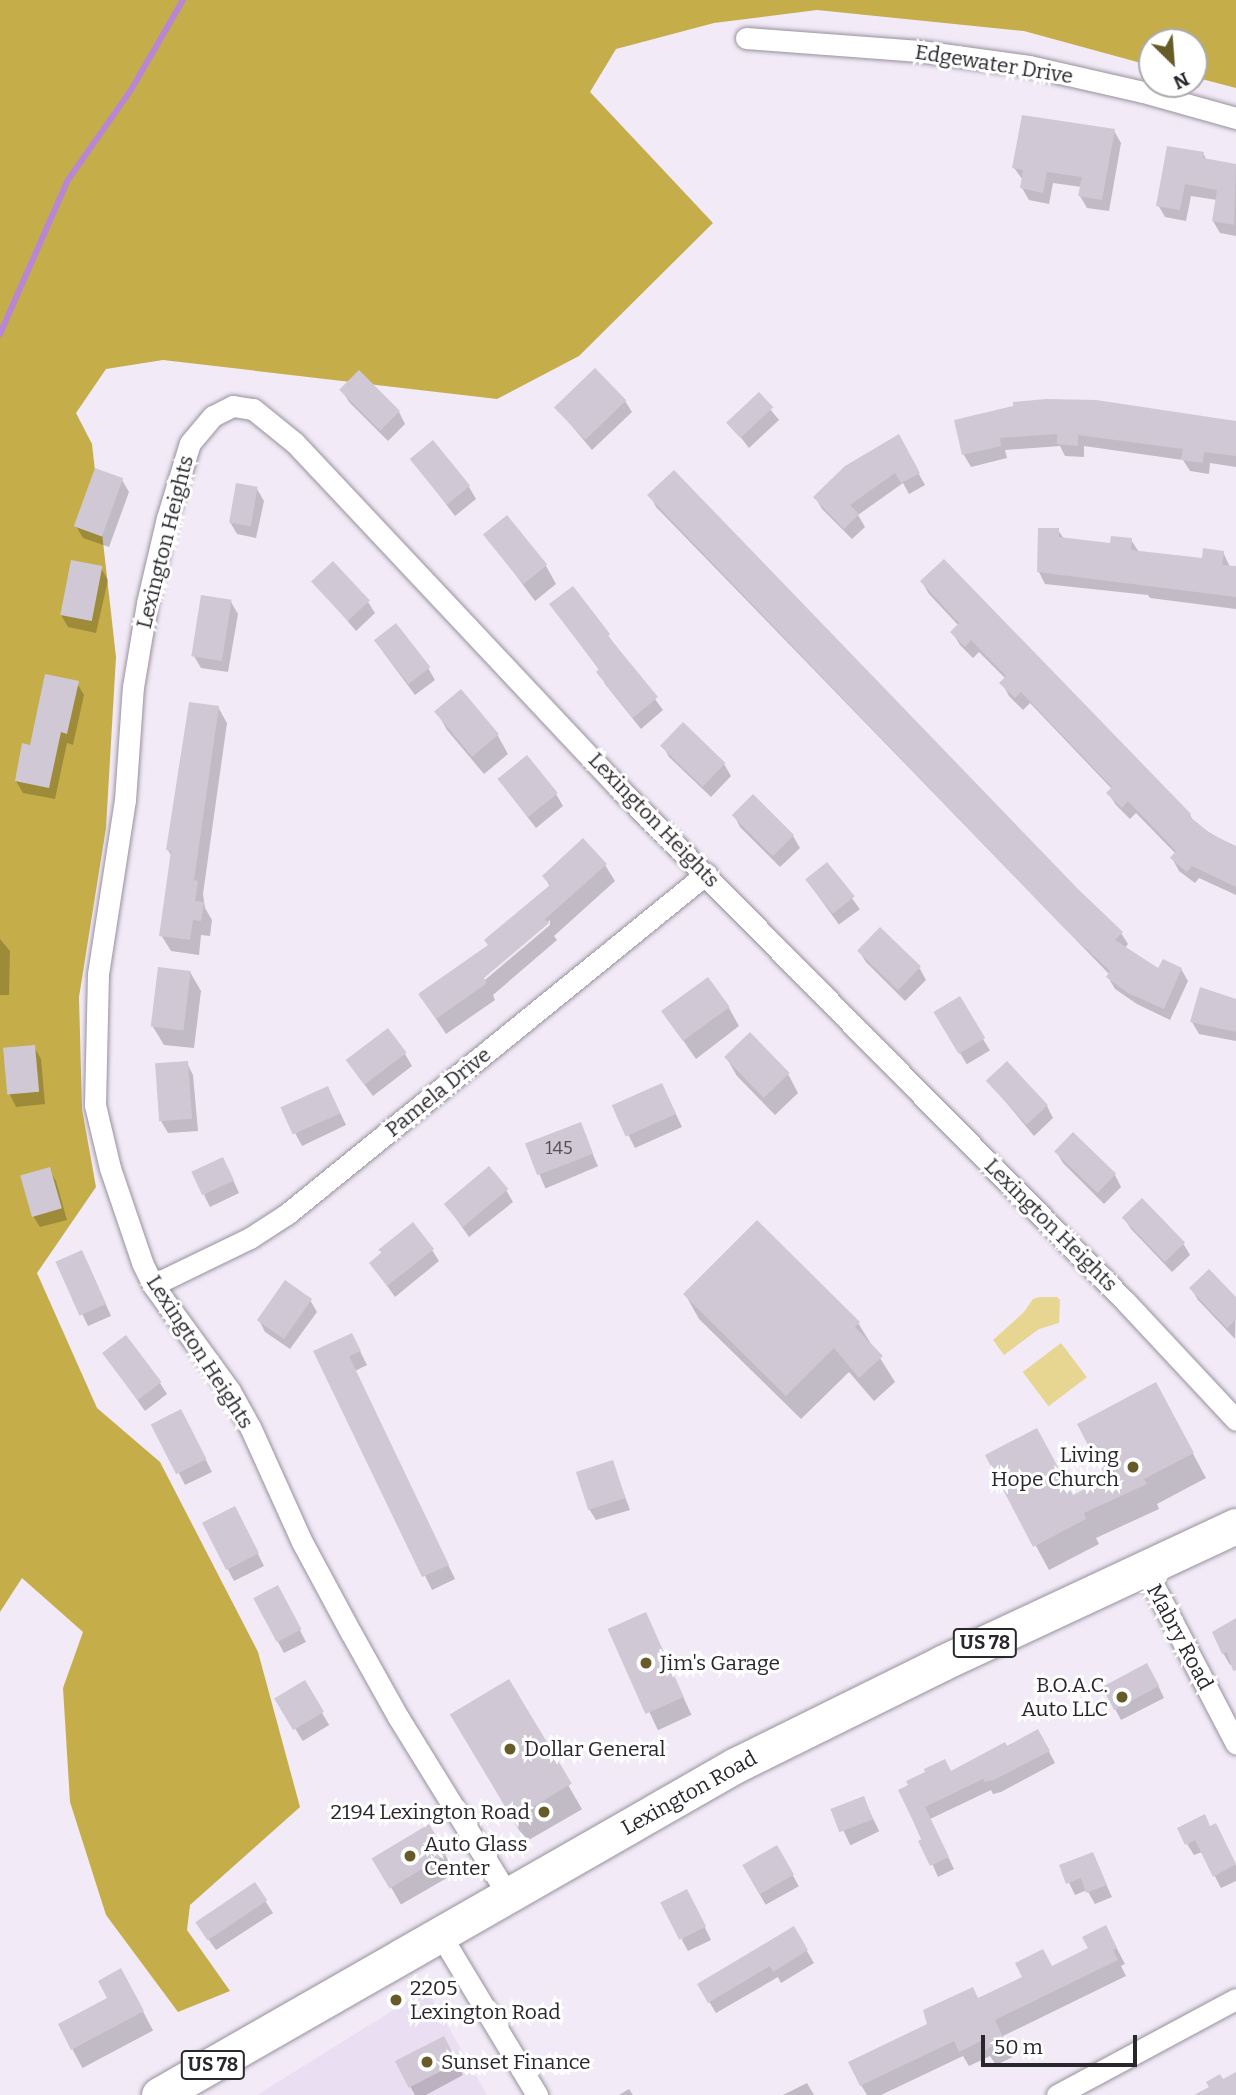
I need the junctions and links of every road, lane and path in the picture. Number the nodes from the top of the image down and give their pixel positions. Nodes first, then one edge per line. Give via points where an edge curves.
1 (746, 38) dead end
2 (1236, 118) edge
3 (706, 874) junction
4 (153, 1285) junction
5 (1236, 1420) edge
6 (1236, 1526) edge
7 (1144, 1567) junction
8 (1236, 1745) edge
9 (508, 1895) junction
10 (440, 1934) junction
11 (1236, 1999) edge
12 (159, 2095) edge
13 (537, 2095) edge
14 (1057, 2095) edge

1 - 2 street, Edgewater Drive via 920,51 1029,66
3 - 4 street, Pamela Drive via 287,1214 250,1238
3 - 4 street, Lexington Heights via 295,443 253,409 233,406 213,416 190,443 147,603 133,687 125,800 98,974 95,1105 110,1168
3 - 5 street, Lexington Heights
4 - 9 street, Lexington Heights via 230,1391 351,1633
6 - 7 highway, Lexington Road / US 78
7 - 8 street, Mabry Road
7 - 9 highway, Lexington Road / US 78 via 736,1765
9 - 10 highway, Lexington Road / US 78
10 - 12 highway, Lexington Road / US 78
10 - 13 street
11 - 14 street

